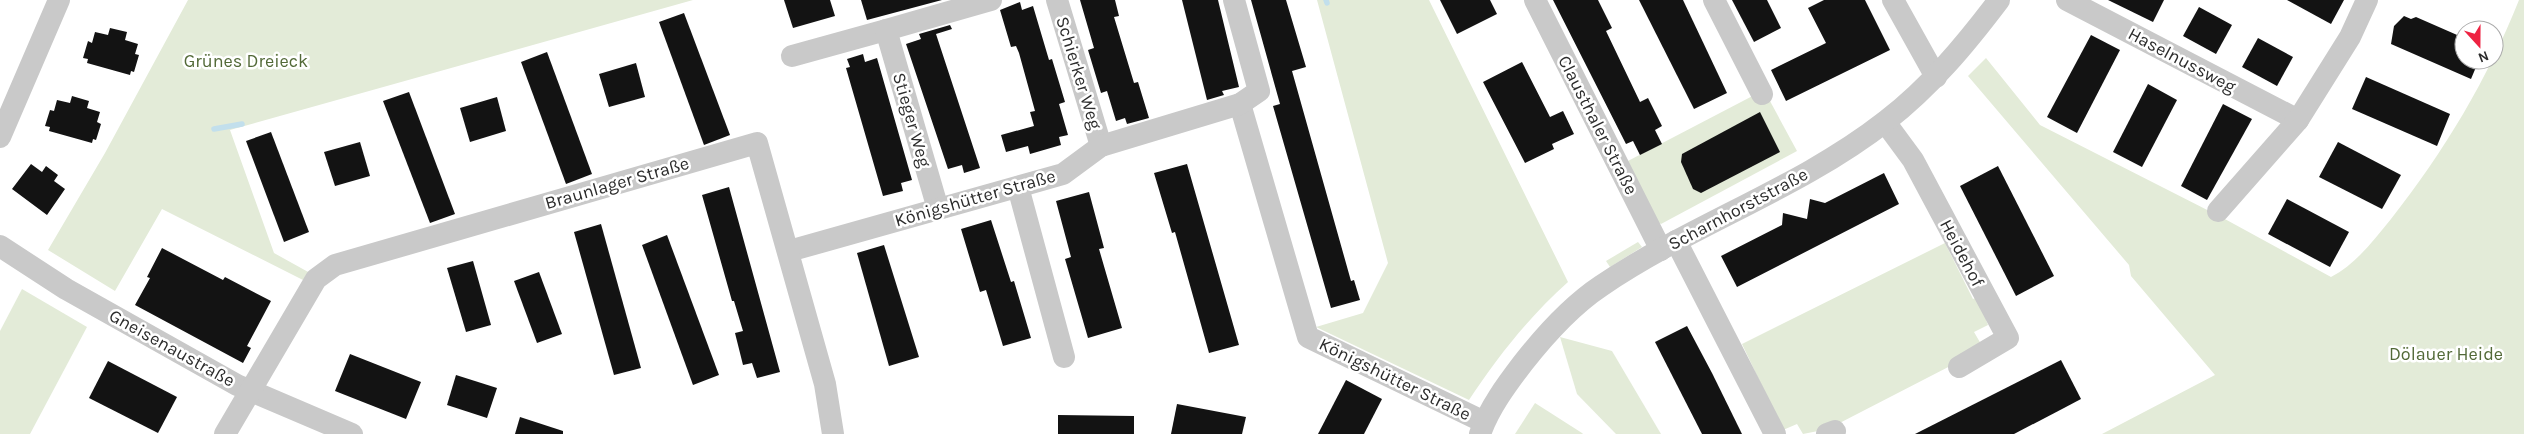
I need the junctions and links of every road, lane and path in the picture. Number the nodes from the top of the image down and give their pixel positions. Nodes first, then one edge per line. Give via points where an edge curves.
1 (59, 0) edge
2 (991, 0) edge
3 (1057, 0) edge
4 (1234, 0) edge
5 (1535, 0) edge
6 (1714, 0) edge
7 (1893, 0) edge
8 (1999, 0) edge
9 (2066, 0) edge
10 (2367, 0) edge
11 (886, 30) junction
12 (792, 56) dead end
13 (1936, 78) junction
14 (1762, 94) dead end
15 (1240, 104) junction
16 (2298, 120) junction
17 (1885, 122) junction
18 (0, 136) edge
19 (1101, 146) junction
20 (1018, 187) junction
21 (938, 209) junction
22 (2218, 210) dead end
23 (0, 246) edge
24 (1668, 246) junction
25 (789, 252) junction
26 (1064, 357) dead end
27 (1959, 367) dead end
28 (250, 391) junction
29 (1482, 428) edge
30 (225, 434) edge
31 (352, 434) edge
32 (833, 434) edge
33 (1775, 434) edge

1 - 18 street
2 - 11 street
3 - 19 street, Schierker Weg
4 - 15 street, Königshütter Straße via 1259,91
5 - 24 street, Clausthaler Straße
6 - 14 street
7 - 13 street
8 - 13 street, Scharnhorststraße
9 - 16 street, Haselnussweg
10 - 16 street via 2350,36
11 - 12 street
11 - 21 street, Stieger Weg
13 - 17 street, Scharnhorststraße
15 - 19 street, Königshütter Straße
15 - 29 street, Königshütter Straße via 1308,337
16 - 22 street
17 - 24 street, Scharnhorststraße via 1806,174
17 - 27 street, Heidehof via 1912,160 2008,338
19 - 20 street, Königshütter Straße via 1063,174
20 - 21 street, Königshütter Straße
20 - 26 street
21 - 25 street, Königshütter Straße
23 - 28 street, Gneisenaustraße via 66,289
24 - 29 street, Scharnhorststraße via 1600,287 1547,334 1512,378
24 - 33 street
25 - 28 street, Braunlager Straße via 758,143 335,265 316,279
25 - 32 street, Braunlager Straße via 825,384
28 - 30 street
28 - 31 street, Gneisenaustraße

